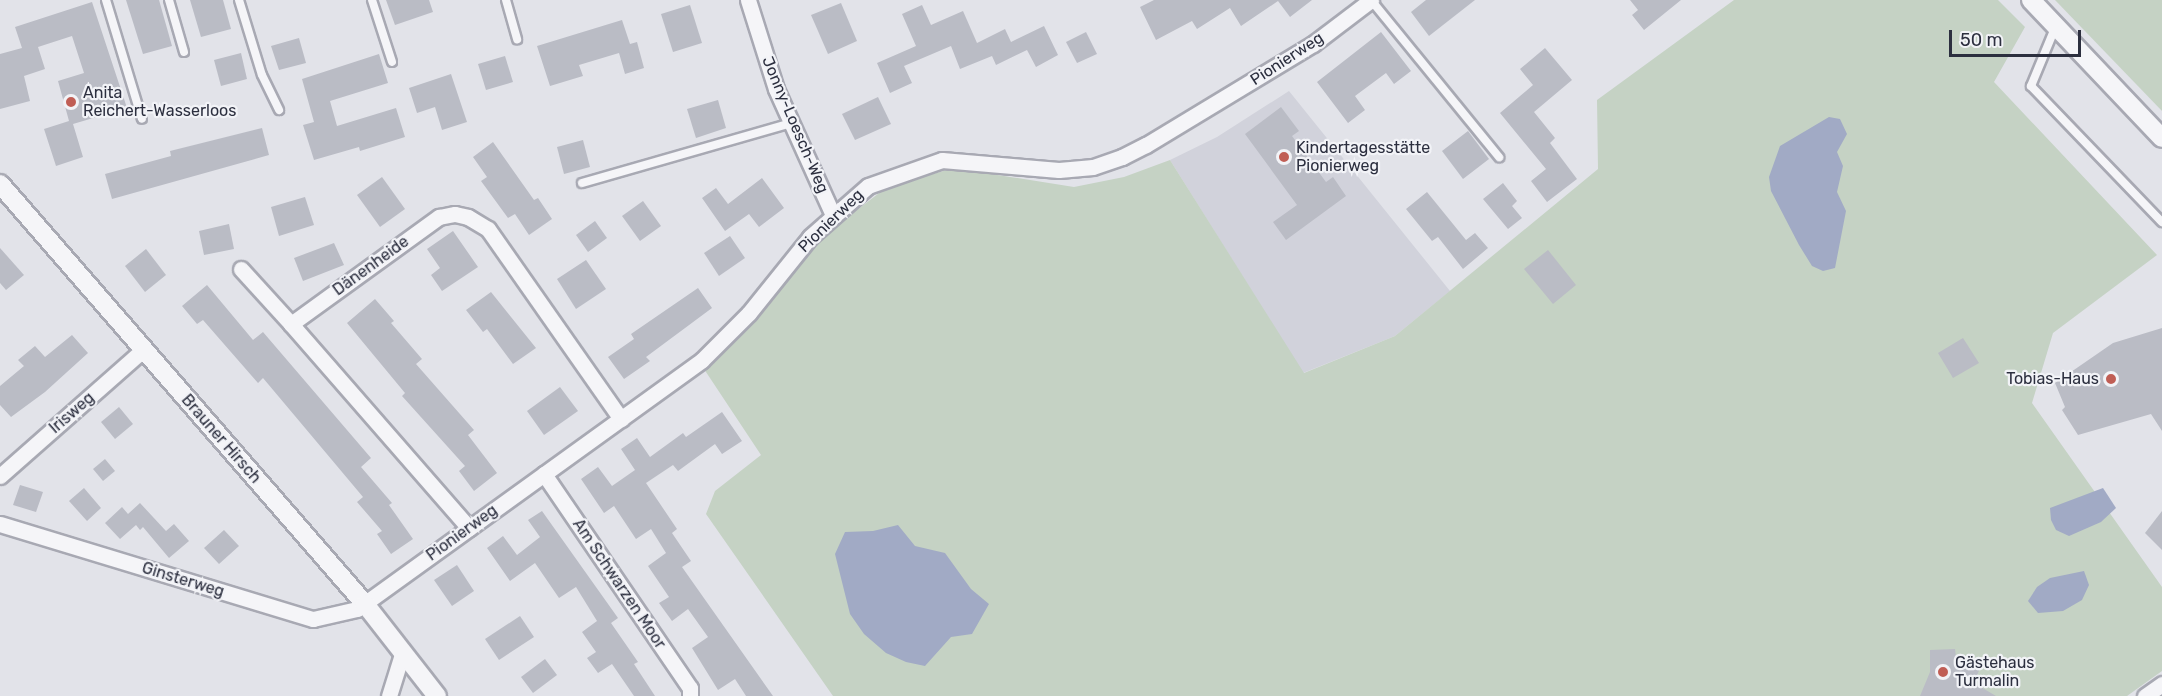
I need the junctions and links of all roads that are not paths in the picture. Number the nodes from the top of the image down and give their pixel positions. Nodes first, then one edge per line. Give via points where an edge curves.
1 (106, 0) edge
2 (169, 0) edge
3 (239, 0) edge
4 (372, 0) edge
5 (506, 0) edge
6 (748, 0) edge
7 (1371, 0) edge
8 (2031, 0) edge
9 (2056, 26) junction
10 (517, 39) dead end
11 (184, 52) dead end
12 (392, 62) dead end
13 (279, 110) dead end
14 (142, 119) dead end
15 (791, 123) junction
16 (2162, 138) edge
17 (1499, 158) dead end
18 (582, 183) dead end
19 (0, 184) edge
20 (833, 215) junction
21 (2162, 222) edge
22 (241, 269) dead end
23 (291, 324) junction
24 (143, 350) junction
25 (621, 419) junction
26 (544, 474) junction
27 (0, 476) edge
28 (0, 524) edge
29 (469, 528) junction
30 (365, 604) junction
31 (403, 651) junction
32 (2162, 684) edge
33 (389, 696) edge
34 (437, 696) edge
35 (690, 696) edge
36 (2145, 696) edge

1 - 14 lane
2 - 11 lane
3 - 13 lane via 262,75
4 - 12 lane
5 - 10 lane
6 - 15 street, Jonny-Loesch-Weg
7 - 17 lane
7 - 20 street, Pionierweg via 1313,44 1122,157 1093,167 1059,170 942,160 868,186
8 - 9 street
9 - 16 street
9 - 21 lane via 2031,86
15 - 18 lane
15 - 20 street, Jonny-Loesch-Weg
19 - 24 street, Brauner Hirsch
20 - 25 street, Pionierweg via 810,237 749,313 702,360
22 - 23 street
23 - 25 street, Dänenheide via 439,216 468,217 489,229
23 - 29 street
24 - 27 street, Irisweg
24 - 30 street, Brauner Hirsch
25 - 26 street, Pionierweg
26 - 29 street, Pionierweg
26 - 35 street, Am Schwarzen Moor via 690,688
28 - 30 street, Ginsterweg via 313,619
29 - 30 street, Pionierweg
30 - 31 street, Brauner Hirsch
31 - 33 street
31 - 34 street, Brauner Hirsch
32 - 36 street

